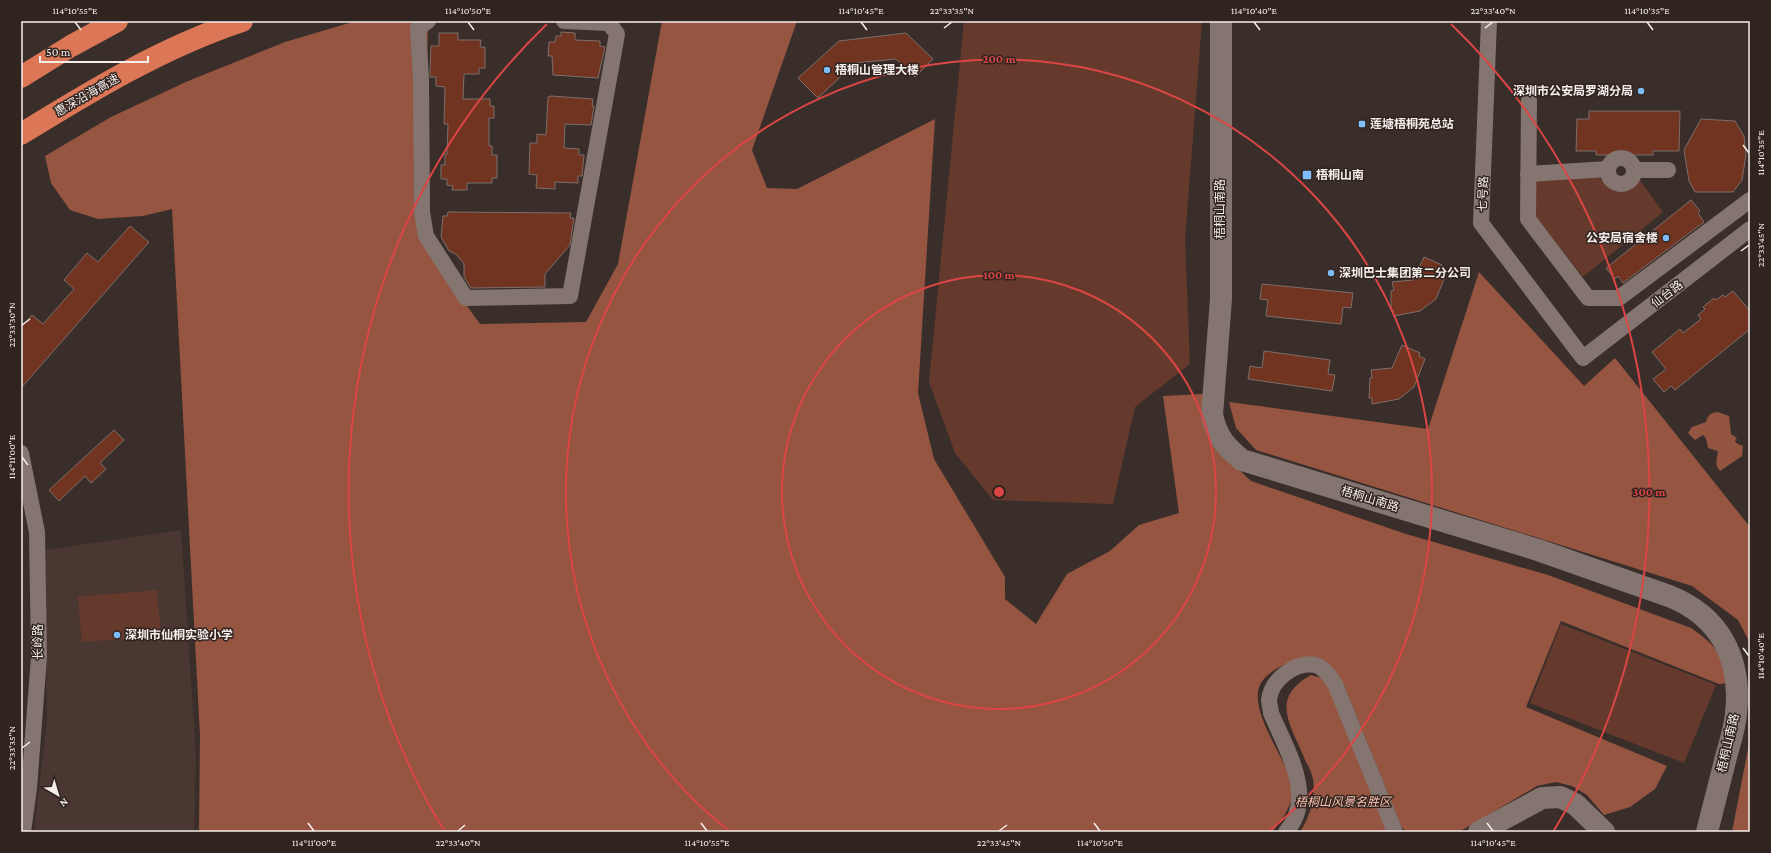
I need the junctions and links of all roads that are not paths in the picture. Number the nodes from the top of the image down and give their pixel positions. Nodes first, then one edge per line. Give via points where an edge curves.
1 (117, 21) edge
2 (242, 21) edge
3 (428, 21) edge
4 (564, 21) edge
5 (1221, 21) edge
6 (1489, 21) edge
7 (21, 78) edge
8 (1529, 100) dead end
9 (21, 134) edge
10 (1668, 170) dead end
11 (1528, 174) junction
12 (1750, 200) edge
13 (1750, 229) edge
14 (1583, 358) joint
15 (21, 453) edge
16 (23, 832) edge
17 (1286, 832) edge
18 (1395, 832) edge
19 (1479, 832) edge
20 (1604, 832) edge
21 (1707, 832) edge

1 - 7 highway
2 - 9 highway, 惠深沿海高速 via 169,50
3 - 4 street via 418,28 422,212 426,236 466,298 570,296 617,34 609,23
5 - 21 street, 梧桐山南路 via 1221,300 1212,415 1216,431 1228,448 1242,460 1538,550 1675,598 1687,603 1701,614 1726,644 1737,678 1736,714
6 - 14 street, 七号路 via 1482,222
8 - 11 street
10 - 11 street via 1634,170 1630,162 1623,158 1611,162 1608,169
11 - 12 street via 1528,219 1588,298 1619,298
13 - 14 street, 仙台路
15 - 16 street, 长岭路 via 37,532 39,657
17 - 18 street via 1292,826 1299,810 1299,785 1271,713 1269,700 1280,677 1303,665 1316,665 1327,673 1335,684
19 - 20 street via 1542,798 1560,797 1575,804

